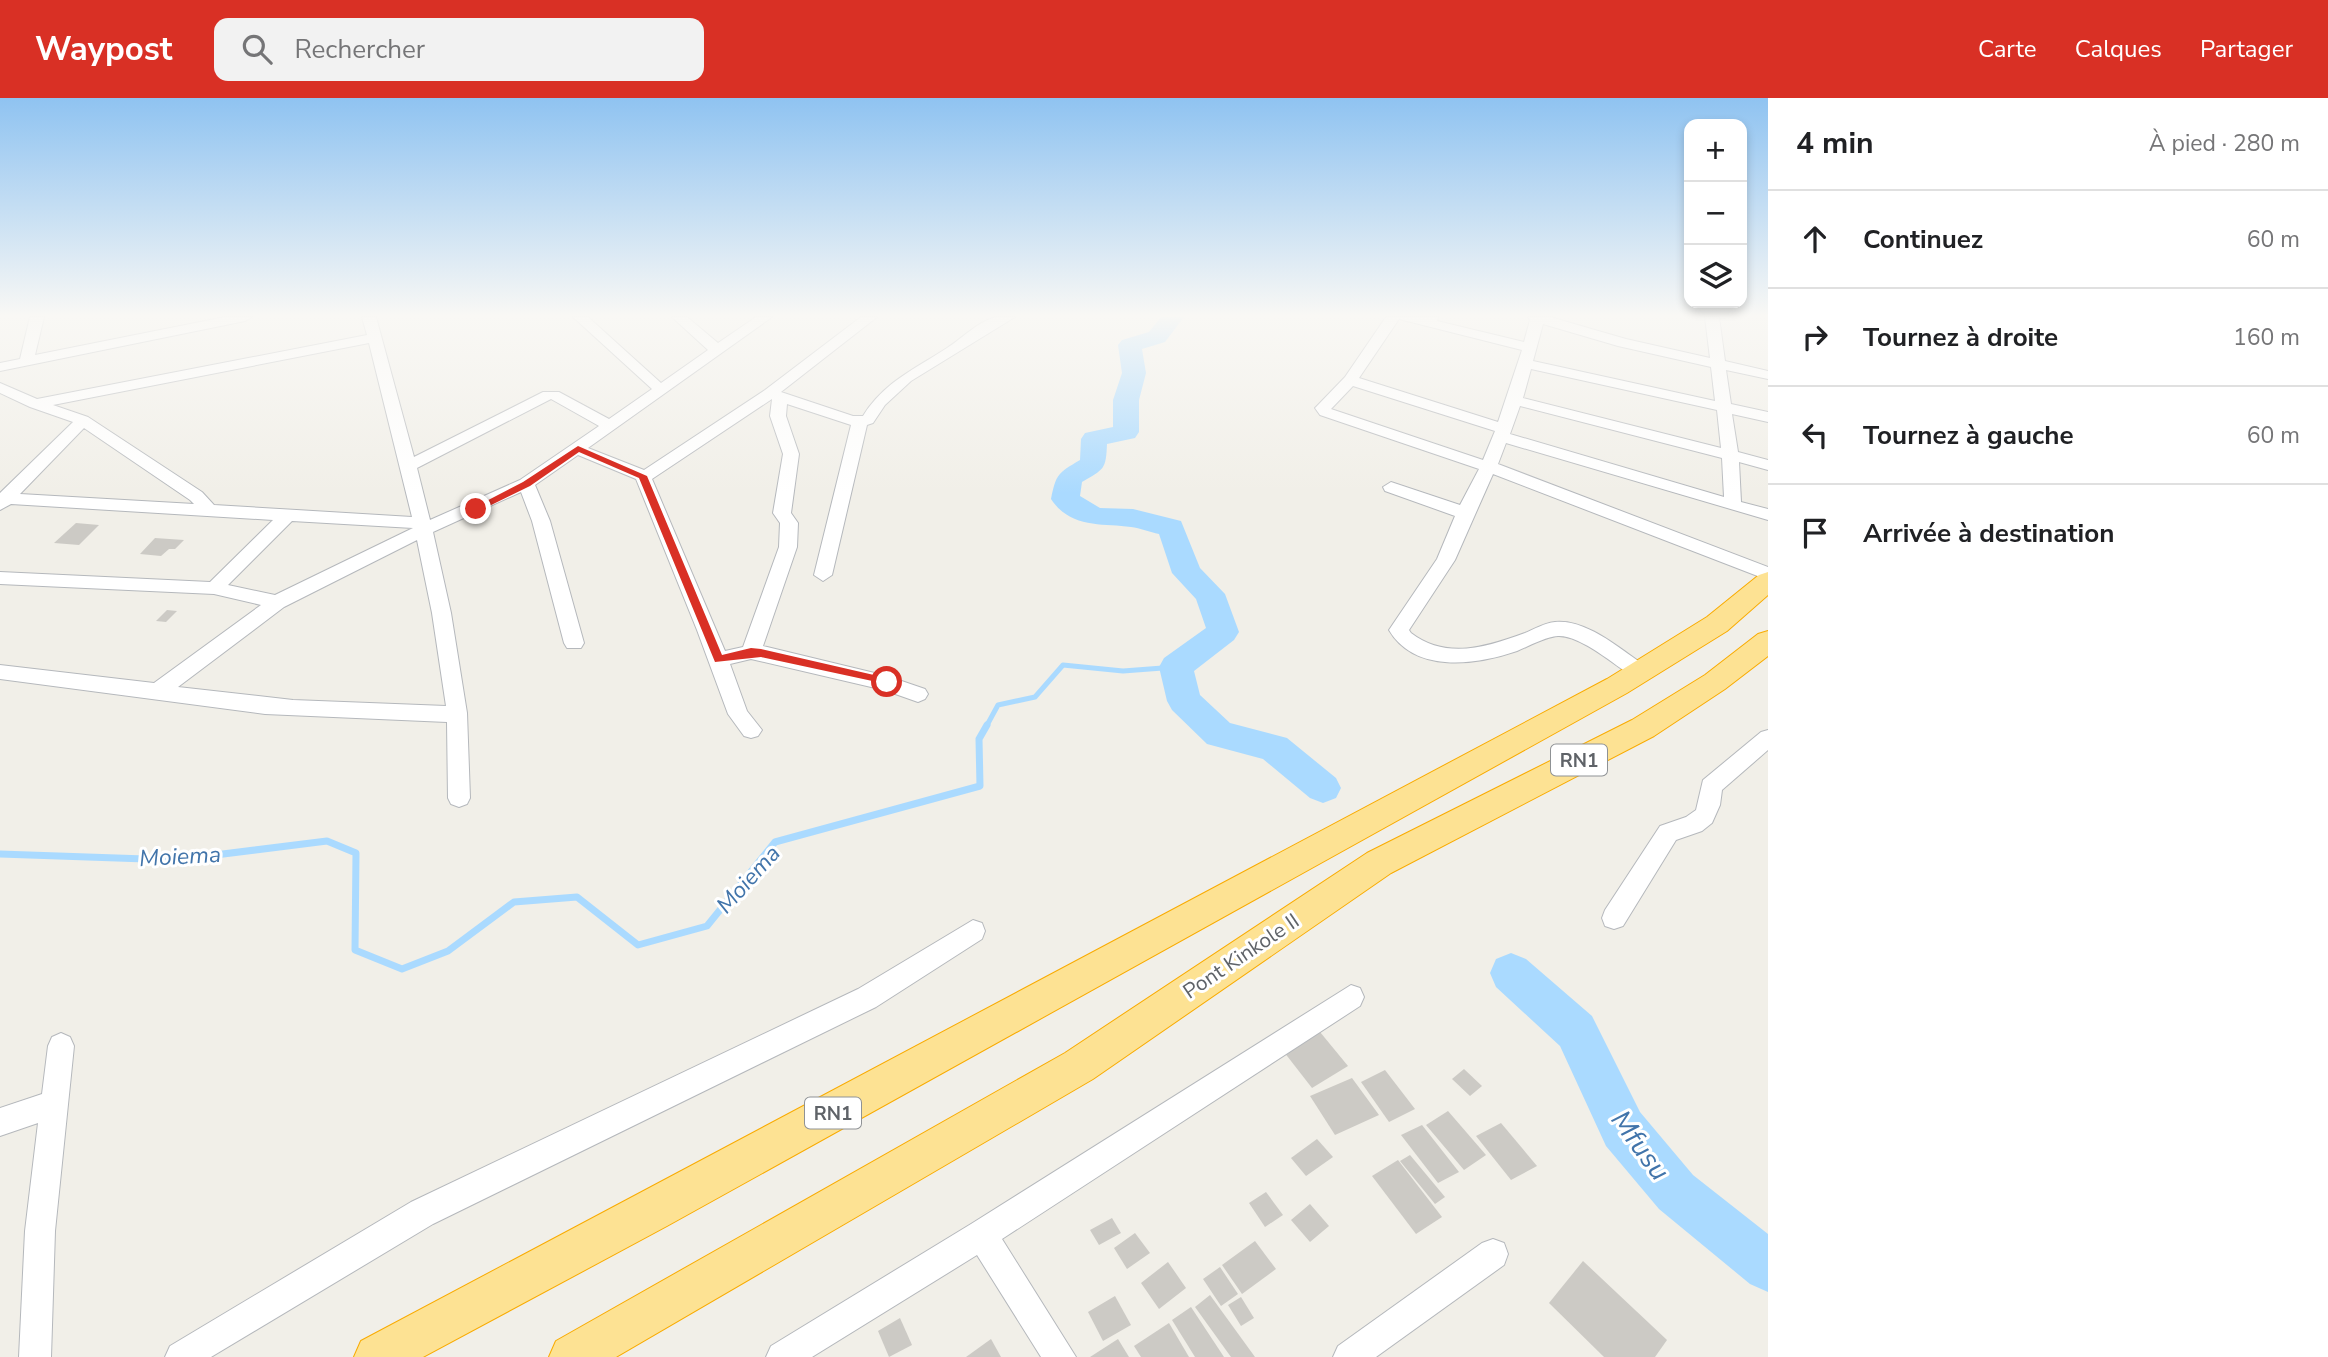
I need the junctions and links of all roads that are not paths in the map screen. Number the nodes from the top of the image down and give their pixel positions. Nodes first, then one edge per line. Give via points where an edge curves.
1 (181, 376) edge
2 (384, 376) edge
3 (645, 376) edge
4 (681, 376) edge
5 (798, 376) edge
6 (910, 376) edge
7 (1353, 376) edge
8 (1523, 376) edge
9 (1605, 376) edge
10 (1719, 376) edge
11 (1350, 380) junction
12 (0, 387) edge
13 (661, 390) junction
14 (776, 394) junction
15 (1515, 400) junction
16 (36, 404) junction
17 (1724, 407) junction
18 (1768, 417) edge
19 (83, 420) junction
20 (860, 422) junction
21 (610, 426) junction
22 (1501, 433) junction
23 (578, 449) junction
24 (1730, 454) junction
25 (1768, 465) edge
26 (409, 466) junction
27 (1489, 466) junction
28 (643, 476) junction
29 (526, 484) junction
30 (1391, 487) dead end
31 (2, 501) edge
32 (1733, 505) junction
33 (209, 510) junction
34 (1465, 513) junction
35 (289, 514) junction
36 (1768, 514) edge
37 (422, 526) junction
38 (1768, 574) edge
39 (823, 575) dead end
40 (0, 578) edge
41 (1768, 581) edge
42 (214, 588) junction
43 (277, 602) junction
44 (1768, 641) edge
45 (574, 643) dead end
46 (751, 652) junction
47 (718, 660) junction
48 (0, 672) edge
49 (1640, 672) junction
50 (159, 690) junction
51 (918, 694) dead end
52 (457, 714) junction
53 (751, 730) dead end
54 (1768, 738) edge
55 (459, 798) dead end
56 (1614, 918) dead end
57 (973, 931) dead end
58 (1351, 996) dead end
59 (61, 1046) dead end
60 (52, 1104) junction
61 (0, 1122) edge
62 (982, 1235) junction
63 (1493, 1254) dead end
64 (35, 1357) edge
65 (181, 1357) edge
66 (377, 1357) edge
67 (572, 1357) edge
68 (782, 1357) edge
69 (1060, 1357) edge
70 (1349, 1357) edge

1 - 16 street
2 - 26 street
3 - 13 street
4 - 13 street
5 - 14 street
6 - 20 street via 879,402 867,421
7 - 11 street
8 - 15 street
9 - 17 street
10 - 17 street
11 - 22 street
11 - 27 street via 1323,408 1325,412
12 - 16 street
13 - 21 street
14 - 20 street
14 - 28 street
14 - 46 street via 791,454 782,513 789,523 788,547
15 - 22 street
15 - 24 street
16 - 19 street
17 - 18 street
17 - 24 street
19 - 31 street
19 - 33 street via 196,496
20 - 39 street
21 - 23 street
21 - 26 street via 548,394
22 - 27 street
22 - 32 street
23 - 28 street
23 - 29 street
24 - 25 street
24 - 32 street
26 - 37 street
27 - 34 street
27 - 38 street
28 - 47 street
29 - 37 street
29 - 45 street via 541,521
30 - 34 street
31 - 33 street
32 - 36 street
33 - 35 street
34 - 49 street via 1446,560 1399,629 1403,638 1432,651 1478,655 1567,629
35 - 37 street
35 - 42 street
37 - 43 street
37 - 52 street
40 - 42 street
41 - 49 highway, RN1 via 1717,624
42 - 43 street
43 - 50 street
44 - 67 highway, Pont Kinkole II / RN1 via 1643,727 1379,863 1104,1050
46 - 47 street
46 - 51 street via 887,682
47 - 53 street via 738,714
48 - 50 street
49 - 66 highway, RN1
50 - 52 street via 320,711
52 - 55 street
54 - 56 street via 1711,786 1703,816 1668,833
57 - 65 street via 867,998 422,1213
58 - 62 street
59 - 60 street
60 - 61 street
60 - 64 street
62 - 68 street
62 - 69 street
63 - 70 street

